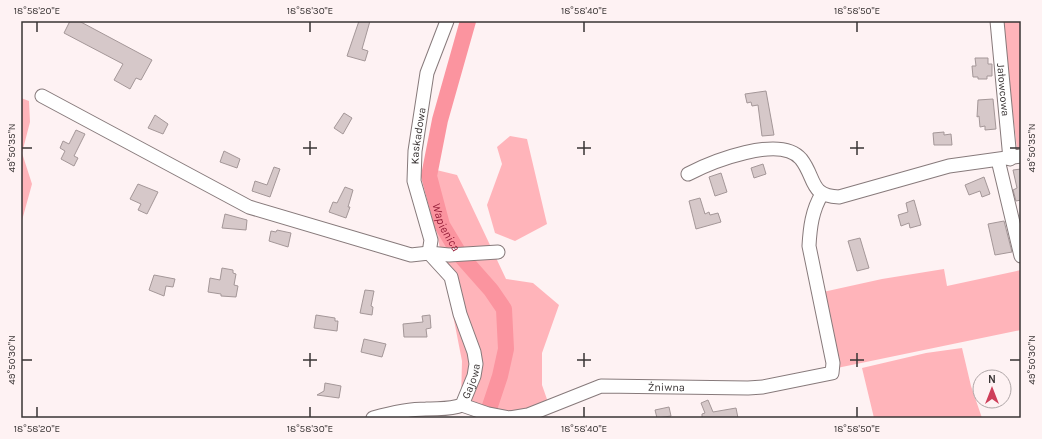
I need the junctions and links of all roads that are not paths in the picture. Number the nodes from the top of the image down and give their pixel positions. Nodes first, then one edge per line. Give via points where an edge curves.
1 (447, 21) edge
2 (997, 21) edge
3 (42, 96) dead end
4 (1010, 159) edge
5 (688, 174) dead end
6 (822, 194) junction
7 (498, 252) dead end
8 (429, 253) junction
9 (1021, 256) edge
10 (462, 405) junction
11 (504, 417) edge
12 (373, 418) edge

1 - 8 street, Kaskadowa via 427,73 415,151 414,181 431,240
2 - 4 street, Jałowcowa
3 - 8 street via 249,207 411,255
4 - 6 street via 948,166 838,197
4 - 9 street, Jałowcowa
5 - 6 street via 708,164 774,148 787,150 800,158 818,192
6 - 11 street, Żniwna via 815,204 809,246 833,363 832,373 748,388 601,386 528,415
7 - 8 street via 449,255
8 - 10 street, Gajowa via 451,277 460,314 474,352 474,376
10 - 11 street, Żniwna
10 - 12 street, Gajowa via 453,409 395,411

